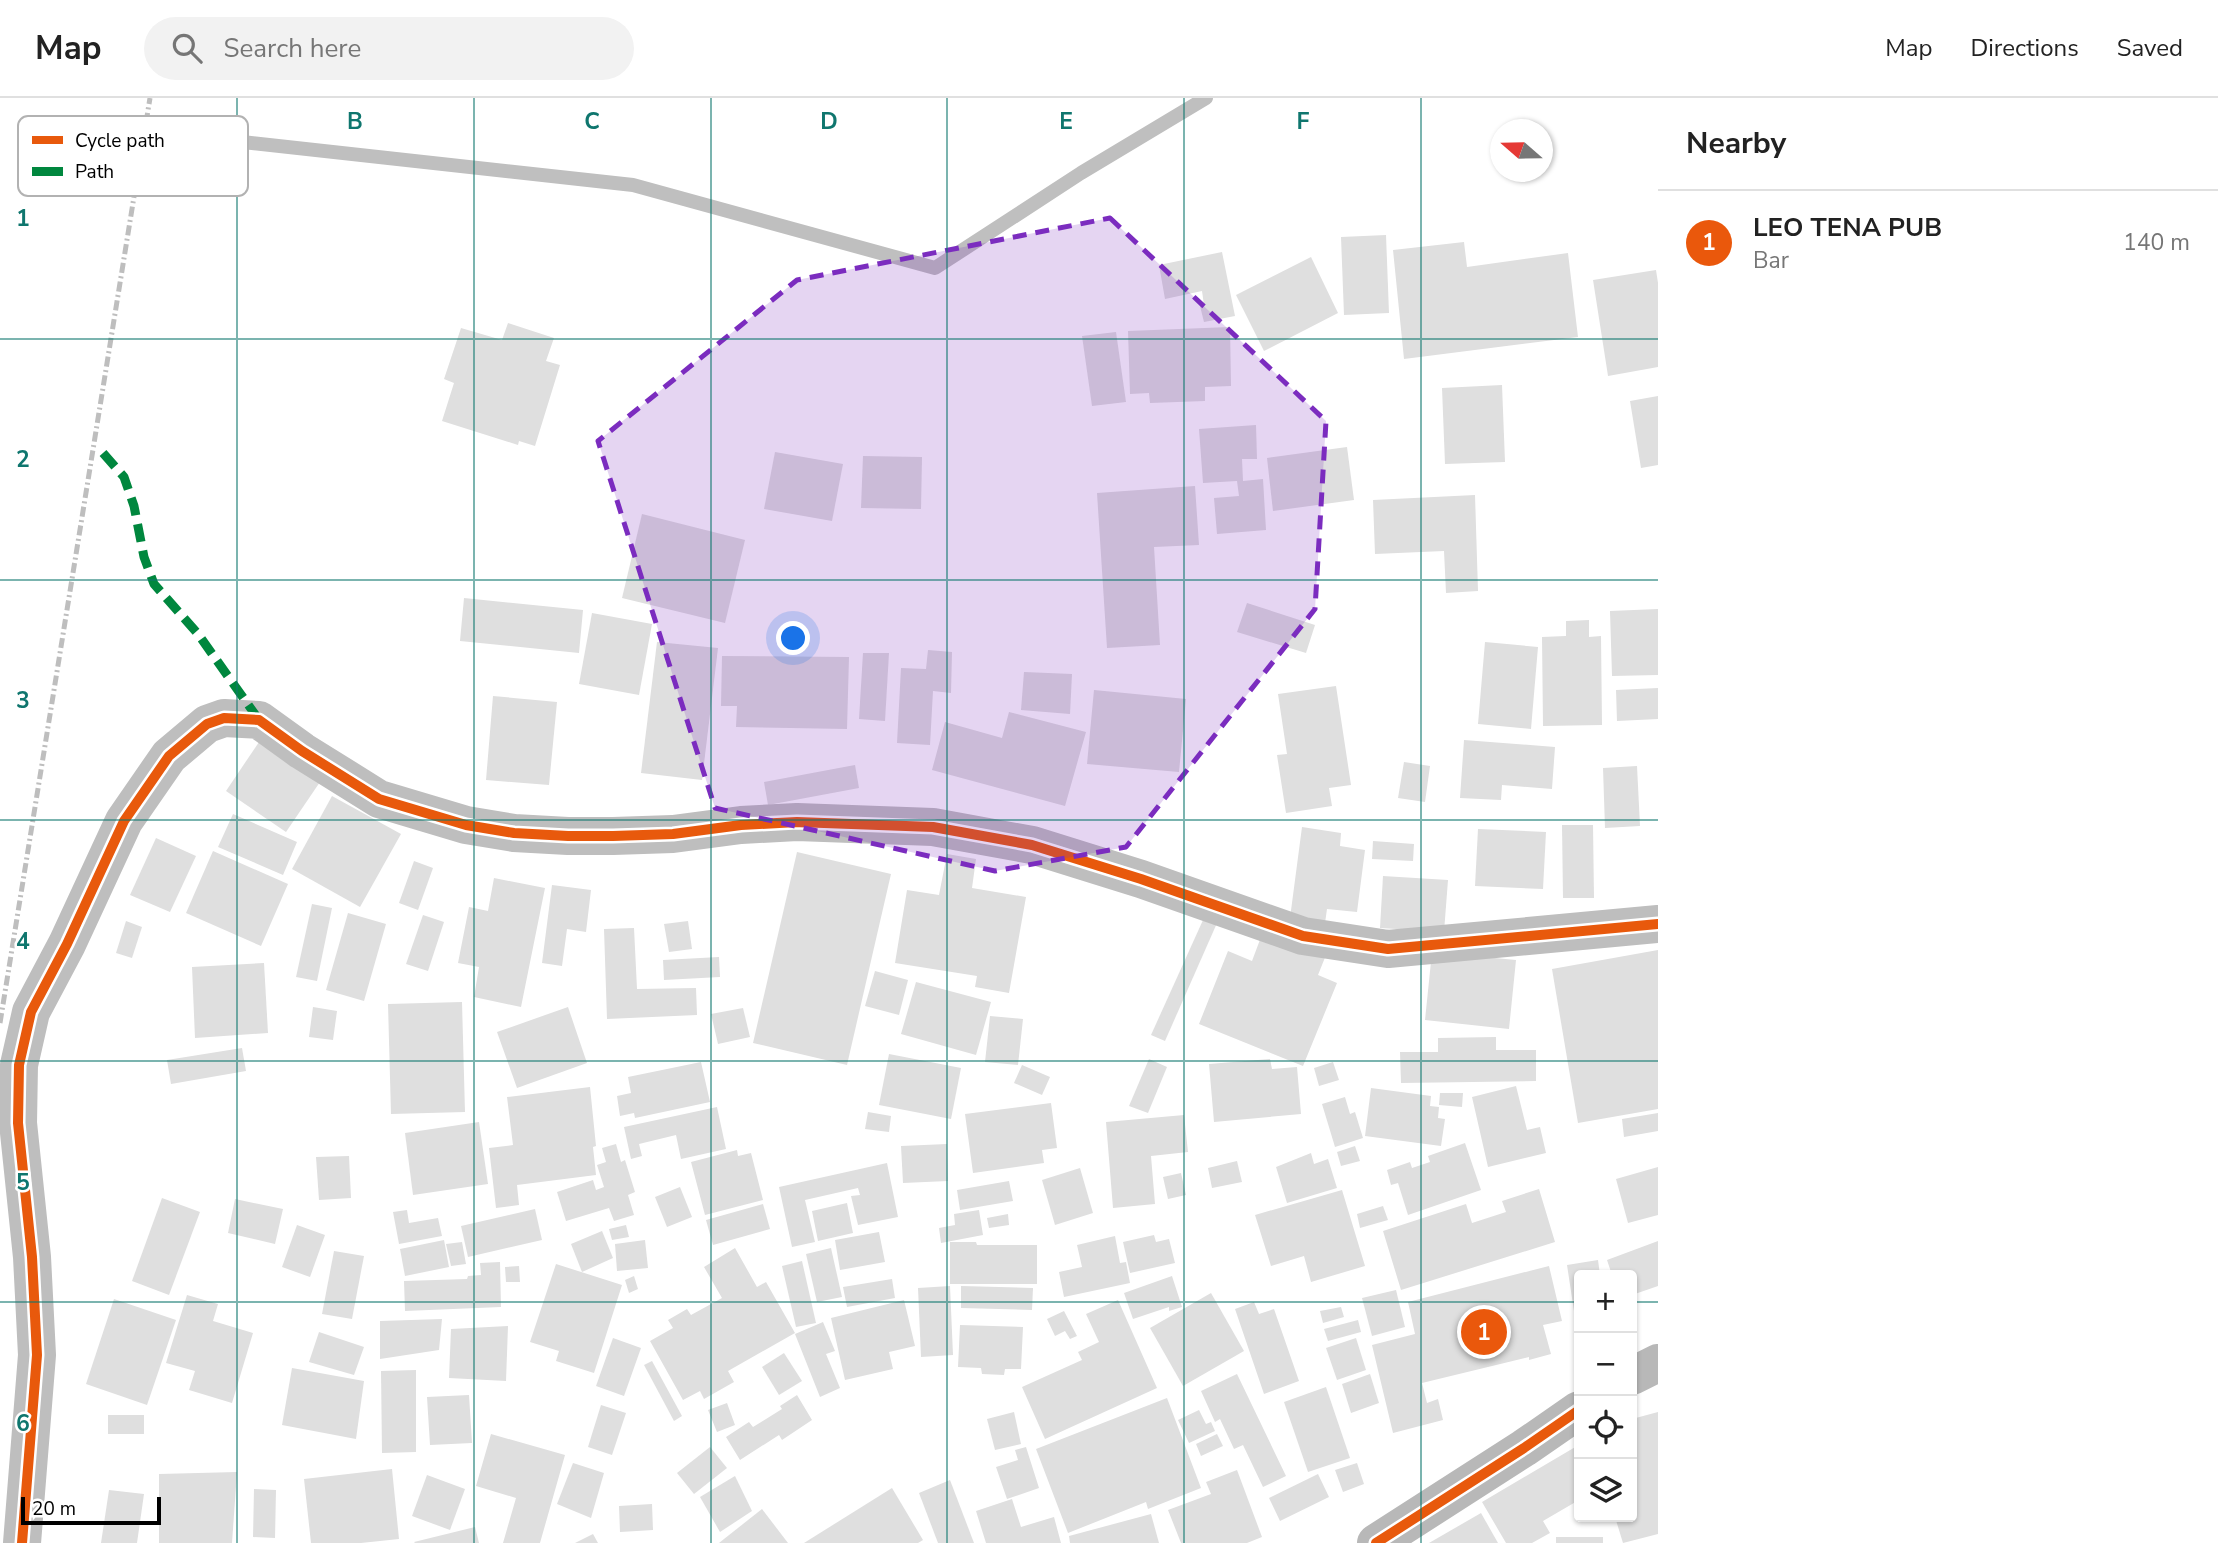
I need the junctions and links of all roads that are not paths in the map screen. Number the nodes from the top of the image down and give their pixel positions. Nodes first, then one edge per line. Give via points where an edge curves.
1 (1658, 924) edge
2 (1658, 1363) edge
3 (1637, 1374) edge
4 (1574, 1413) edge
5 (22, 1543) edge
6 (1376, 1543) edge

1 - 5 street via 1388,949 1286,931 1141,878 1031,845 933,827 797,822 673,834 514,832 466,825 379,799 259,720 224,718 207,724 169,755 124,821 31,1012 19,1065 18,1123 37,1355
2 - 3 street
4 - 6 street

